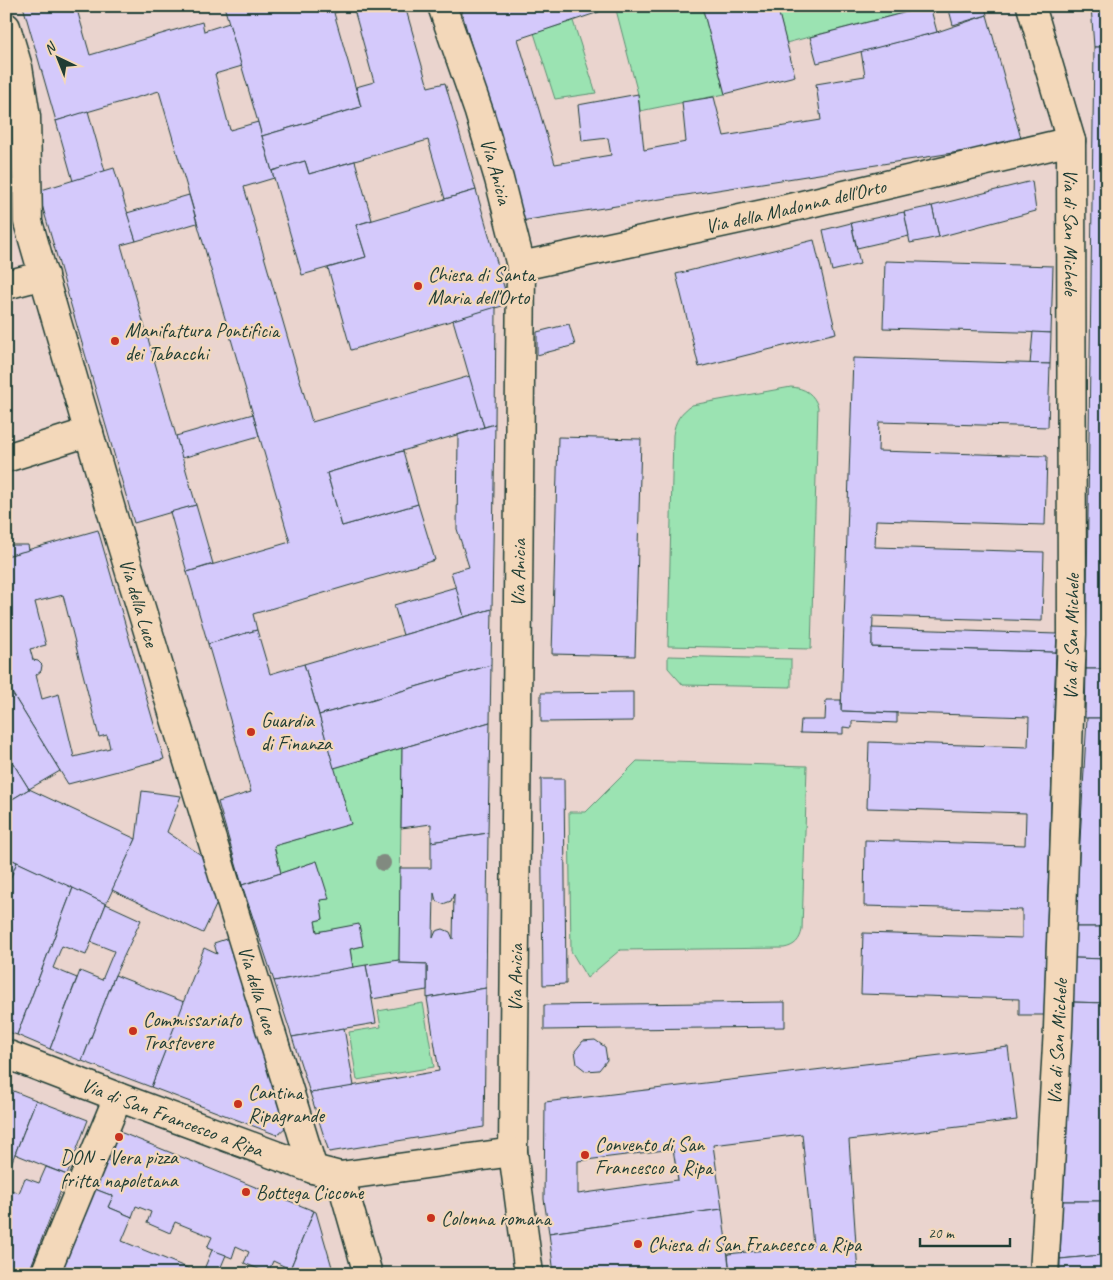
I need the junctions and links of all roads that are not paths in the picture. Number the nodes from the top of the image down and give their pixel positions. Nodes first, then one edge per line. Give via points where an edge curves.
1 (442, 6) edge
2 (1031, 6) edge
3 (6, 27) edge
4 (1071, 141) junction
5 (521, 266) junction
6 (44, 275) junction
7 (6, 285) edge
8 (89, 432) junction
9 (6, 458) edge
10 (6, 1054) edge
11 (118, 1098) junction
12 (513, 1152) junction
13 (313, 1169) junction
14 (340, 1176) junction
15 (45, 1274) edge
16 (368, 1274) edge
17 (529, 1274) edge
18 (1044, 1274) edge

1 - 5 street, Via Anicia via 479,112
2 - 4 street, Via di San Michele
3 - 6 street, Via della Luce via 18,68 26,117 28,222
4 - 5 street, Via della Madonna dell'Orto via 777,211
4 - 18 street, Via di San Michele via 1072,634 1058,1028
5 - 12 street, Via Anicia
6 - 7 street
6 - 8 street, Via della Luce
8 - 9 street
8 - 13 street, Via della Luce
10 - 11 street, Via di San Francesco a Ripa
11 - 13 street, Via di San Francesco a Ripa
11 - 15 street
12 - 14 street
12 - 17 street, Via Anicia
13 - 14 street, Via di San Francesco a Ripa
14 - 16 street

